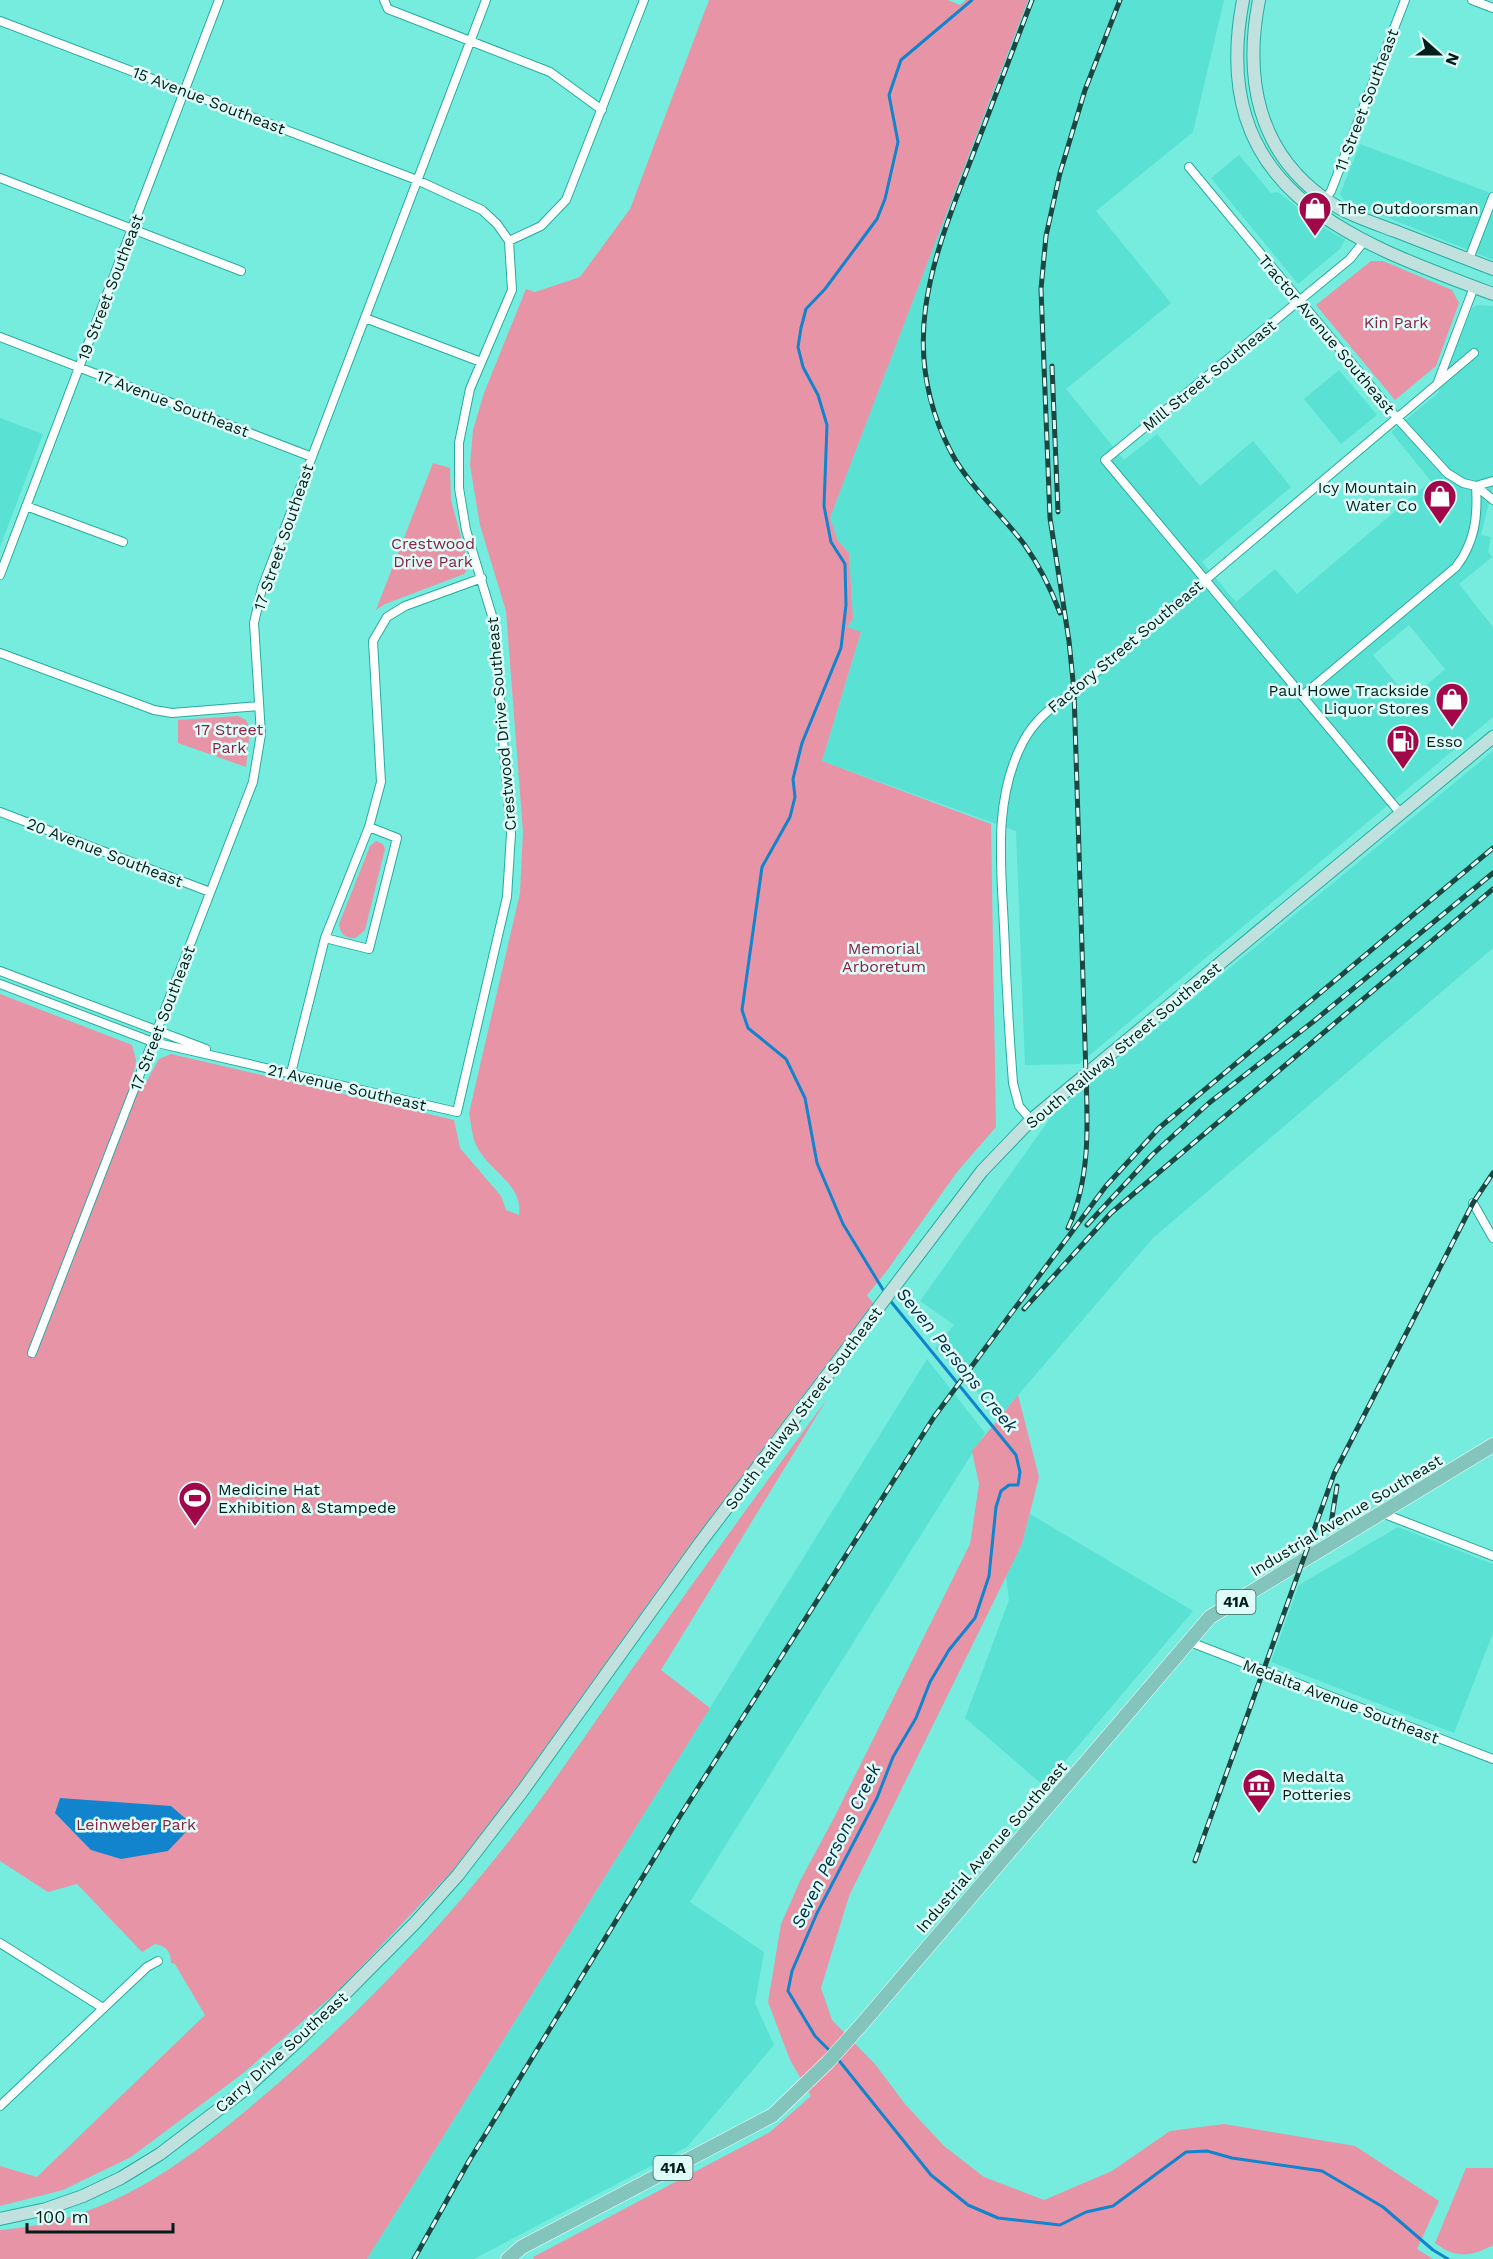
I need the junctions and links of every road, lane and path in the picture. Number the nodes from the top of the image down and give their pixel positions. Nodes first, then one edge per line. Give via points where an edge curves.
1 (219, 0) edge
2 (384, 0) edge
3 (486, 0) edge
4 (644, 0) edge
5 (1243, 0) edge
6 (1259, 0) edge
7 (1405, 0) edge
8 (1472, 0) edge
9 (1493, 8) edge
10 (0, 21) edge
11 (470, 40) junction
12 (185, 91) junction
13 (602, 110) junction
14 (1189, 167) dead end
15 (0, 178) edge
16 (417, 180) junction
17 (1493, 197) edge
18 (1325, 200) junction
19 (132, 230) junction
20 (1365, 240) junction
21 (509, 241) junction
22 (1469, 259) junction
23 (1493, 268) edge
24 (241, 271) dead end
25 (1474, 287) junction
26 (1493, 294) edge
27 (1300, 300) junction
28 (365, 318) junction
29 (0, 336) edge
30 (1474, 352) dead end
31 (481, 362) junction
32 (79, 367) junction
33 (1437, 384) junction
34 (1396, 418) junction
35 (312, 457) junction
36 (1493, 481) edge
37 (1476, 486) junction
38 (1493, 500) edge
39 (26, 506) junction
40 (123, 542) dead end
41 (0, 575) edge
42 (482, 578) junction
43 (1205, 580) junction
44 (0, 653) edge
45 (1302, 696) junction
46 (259, 706) junction
47 (1493, 737) edge
48 (0, 812) edge
49 (1401, 814) junction
50 (369, 826) junction
51 (210, 892) junction
52 (325, 938) junction
53 (0, 971) edge
54 (0, 984) edge
55 (156, 1031) junction
56 (153, 1042) junction
57 (237, 1061) junction
58 (291, 1074) junction
59 (457, 1113) joint
60 (1031, 1120) junction
61 (1473, 1203) dead end
62 (1493, 1238) edge
63 (32, 1353) dead end
64 (1493, 1445) edge
65 (1382, 1513) junction
66 (1493, 1547) edge
67 (1489, 1554) edge
68 (1190, 1642) junction
69 (1493, 1759) edge
70 (416, 1922) joint
71 (0, 1943) edge
72 (158, 1961) dead end
73 (103, 2008) junction
74 (2, 2102) edge
75 (0, 2219) edge
76 (508, 2259) edge

1 - 12 street, 19 Street Southeast
2 - 11 street via 388,9
3 - 11 street, 17 Street Southeast
4 - 13 street
5 - 20 street via 1236,36 1237,79 1256,142 1270,166 1303,202
6 - 18 street via 1253,30 1256,96 1272,139 1293,171
7 - 18 street, 11 Street Southeast
8 - 9 street
10 - 12 street, 15 Avenue Southeast
11 - 13 street via 550,72
11 - 16 street, 17 Street Southeast
12 - 16 street, 15 Avenue Southeast
12 - 19 street, 19 Street Southeast
13 - 21 street via 566,200 541,226
14 - 27 street, Tractor Avenue Southeast
15 - 19 street
16 - 21 street via 482,210
16 - 28 street, 17 Street Southeast
17 - 22 street
18 - 22 street
19 - 24 street
19 - 32 street, 19 Street Southeast
20 - 25 street
20 - 27 street, Mill Street Southeast via 1350,259
21 - 31 street, Crestwood Drive Southeast via 512,290
22 - 23 street
25 - 26 street
25 - 33 street
27 - 34 street, Tractor Avenue Southeast
27 - 43 street, Mill Street Southeast via 1105,460
28 - 31 street
28 - 35 street, 17 Street Southeast
29 - 32 street, 17 Avenue Southeast
30 - 33 street, Factory Street Southeast
31 - 42 street, Crestwood Drive Southeast via 470,389 458,465 466,530
32 - 35 street, 17 Avenue Southeast
32 - 39 street, 19 Street Southeast
33 - 34 street, Factory Street Southeast
34 - 37 street, Tractor Avenue Southeast via 1447,473
34 - 43 street, Factory Street Southeast
35 - 46 street, 17 Street Southeast via 256,607
36 - 37 street
37 - 38 street, Tractor Avenue Southeast
37 - 45 street via 1478,519 1456,567
39 - 40 street
39 - 41 street, 19 Street Southeast
42 - 50 street via 405,606 387,617 373,641 381,782
42 - 59 street, Crestwood Drive Southeast via 493,619 511,834 507,897
43 - 45 street
43 - 60 street, Factory Street Southeast via 1045,712 1013,763 1001,822 1006,980 1014,1092
44 - 46 street via 154,710 172,713
45 - 49 street
46 - 51 street, 17 Street Southeast via 261,734 253,782
47 - 49 street, South Railway Street Southeast
48 - 51 street, 20 Avenue Southeast
49 - 60 street, South Railway Street Southeast
50 - 52 street
50 - 52 street via 397,838 369,950
51 - 55 street, 17 Street Southeast
52 - 58 street
53 - 55 street, 21 Avenue Southeast
54 - 56 street, 21 Avenue Southeast
55 - 56 street, 17 Street Southeast
55 - 57 street, 21 Avenue Southeast
56 - 57 street, 21 Avenue Southeast
56 - 63 street, 17 Street Southeast
57 - 58 street, 21 Avenue Southeast
58 - 59 street, 21 Avenue Southeast
60 - 70 street, South Railway Street Southeast via 982,1171 700,1543 521,1793
61 - 62 street
64 - 65 main road, Industrial Avenue Southeast / 41A
65 - 67 street
65 - 68 main road, Industrial Avenue Southeast / 41A via 1210,1617
66 - 67 street
68 - 69 street, Medalta Avenue Southeast
68 - 76 main road, Industrial Avenue Southeast / 41A via 862,2024 772,2115 522,2247
70 - 75 street, Carry Drive Southeast via 243,2091 160,2154 83,2196
71 - 73 street
72 - 73 street
73 - 74 street

